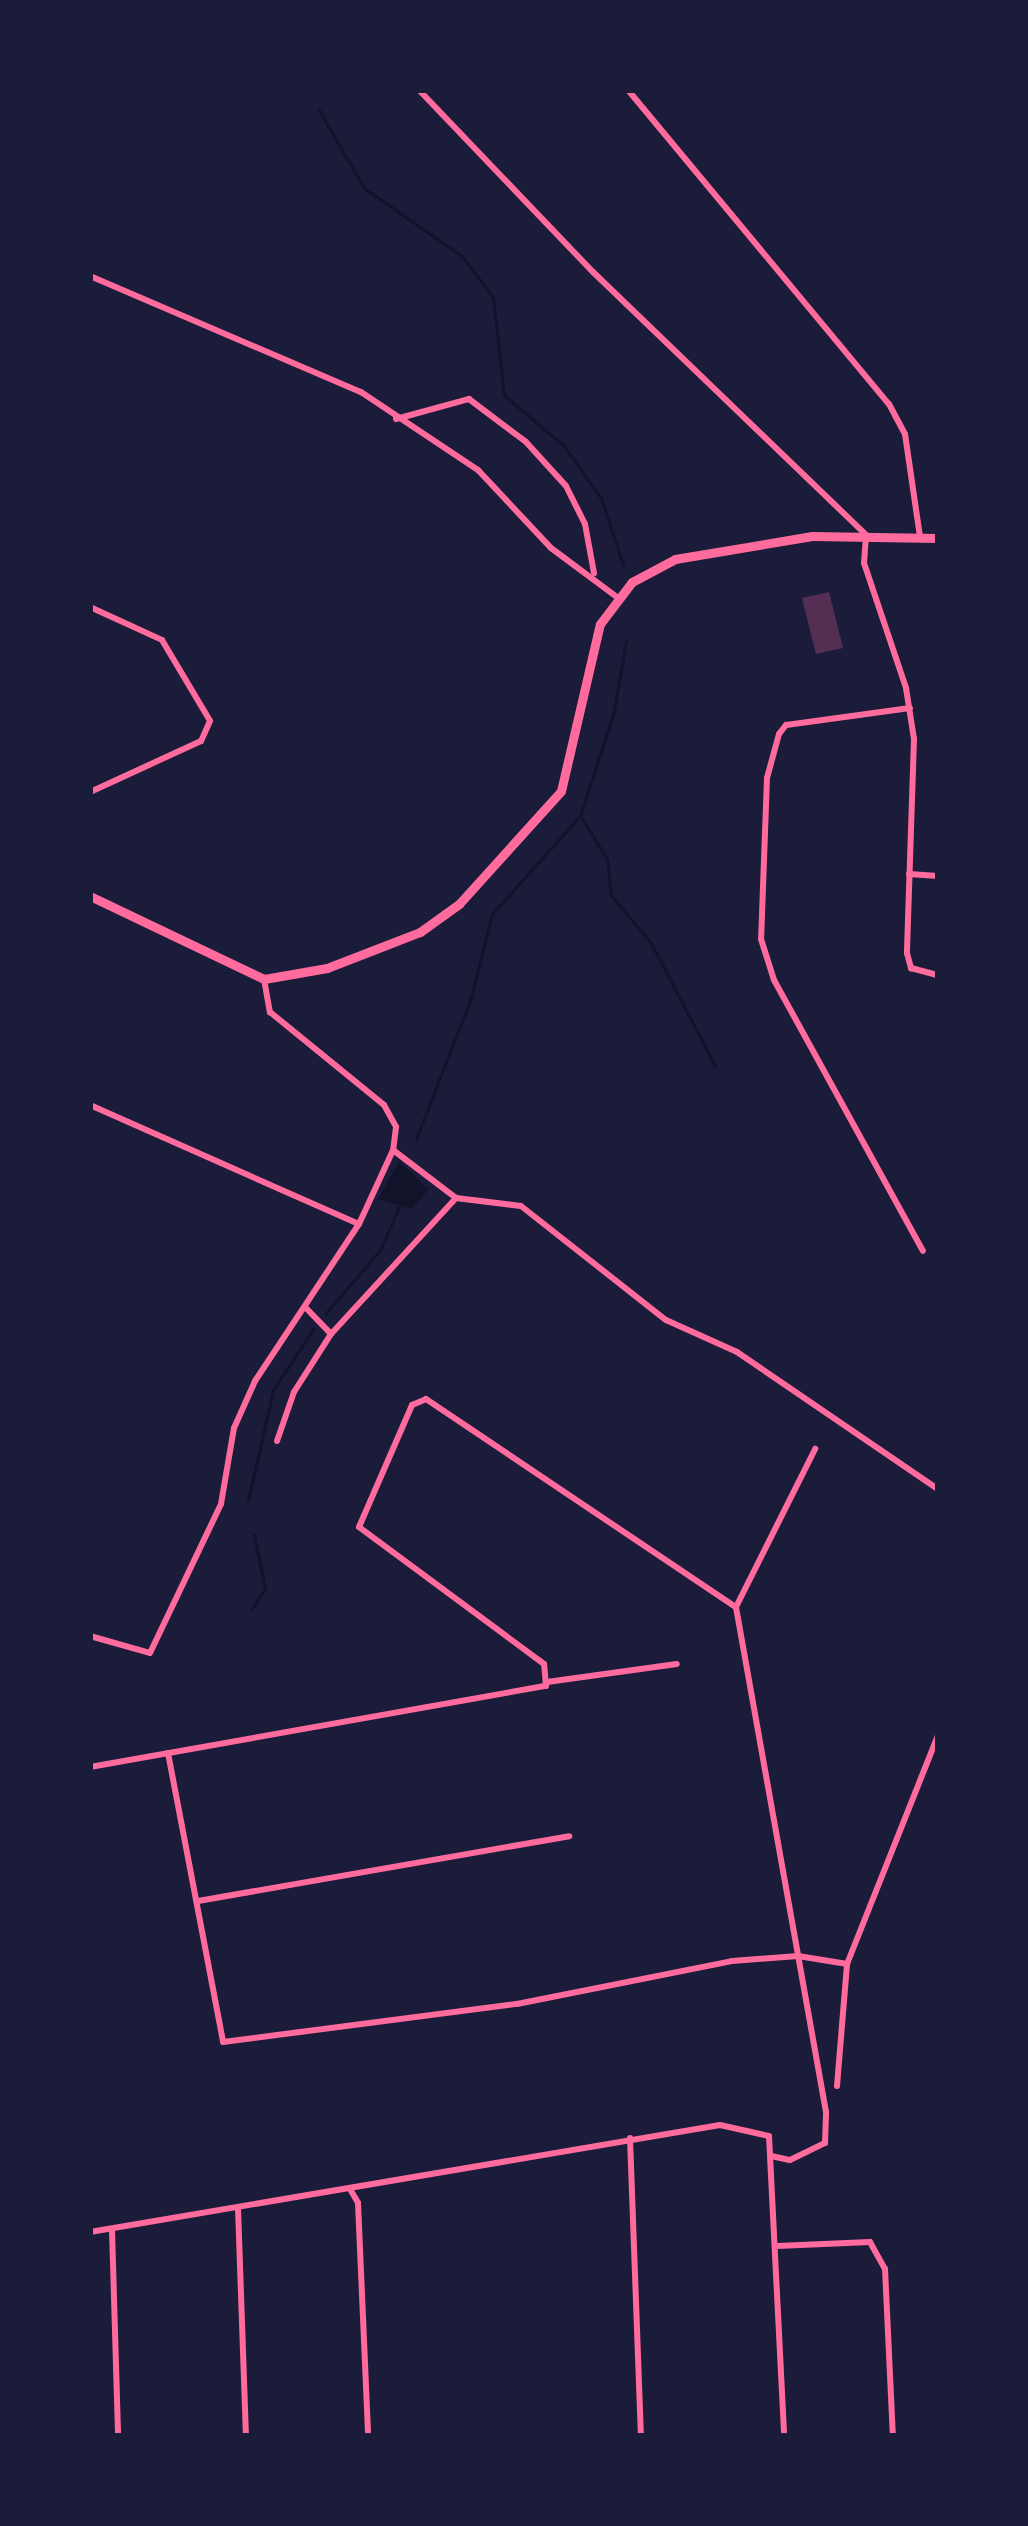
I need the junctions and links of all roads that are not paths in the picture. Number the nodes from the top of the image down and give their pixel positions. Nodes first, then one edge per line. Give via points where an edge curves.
1 (419, 90) edge
2 (628, 90) edge
3 (90, 276) edge
4 (396, 419) junction
5 (866, 535) junction
6 (920, 537) junction
7 (938, 538) edge
8 (594, 573) junction
9 (618, 598) junction
10 (90, 607) edge
11 (910, 708) junction
12 (90, 792) edge
13 (909, 874) junction
14 (938, 875) edge
15 (90, 896) edge
16 (938, 975) edge
17 (264, 979) junction
18 (90, 1105) edge
19 (393, 1150) junction
20 (456, 1198) junction
21 (359, 1224) junction
22 (923, 1251) dead end
23 (306, 1308) junction
24 (331, 1334) junction
25 (277, 1441) dead end
26 (815, 1449) dead end
27 (938, 1489) edge
28 (736, 1607) junction
29 (90, 1636) edge
30 (677, 1664) dead end
31 (547, 1682) junction
32 (938, 1735) edge
33 (168, 1753) junction
34 (90, 1767) edge
35 (569, 1836) dead end
36 (198, 1901) junction
37 (798, 1956) junction
38 (847, 1964) junction
39 (837, 2086) dead end
40 (630, 2138) junction
41 (771, 2156) junction
42 (350, 2189) junction
43 (238, 2208) junction
44 (112, 2229) junction
45 (90, 2232) edge
46 (777, 2246) junction
47 (118, 2436) edge
48 (246, 2436) edge
49 (368, 2436) edge
50 (640, 2436) edge
51 (784, 2436) edge
52 (893, 2436) edge

1 - 5 street via 592,272
2 - 6 street via 889,404 905,434
3 - 4 street via 317,368
4 - 8 street via 478,470 551,548
4 - 8 street via 469,399 526,442 566,486 585,524
5 - 6 main road
5 - 9 main road via 675,559
5 - 11 street via 878,620
6 - 7 main road
8 - 9 street
9 - 17 main road via 591,652 561,791 503,860 420,932 328,968
10 - 12 street via 162,640 210,708 201,741
11 - 13 street
11 - 22 street via 786,725 779,734 767,778 761,939 774,980
13 - 14 street
13 - 16 street via 910,968
15 - 17 main road
17 - 19 street via 270,1012 384,1105 396,1127
18 - 21 street
19 - 20 street
19 - 21 street
20 - 24 street
20 - 27 street via 520,1206 666,1320 737,1352
21 - 23 street
23 - 24 street
23 - 29 street via 233,1428 221,1504 150,1653
24 - 25 street via 295,1392
26 - 28 street
28 - 31 street via 426,1399 412,1405 359,1527 544,1664
28 - 37 street
30 - 31 street
31 - 33 street via 538,1691
32 - 38 street
33 - 34 street
33 - 36 street
35 - 36 street
36 - 37 street via 223,2042
37 - 38 street
37 - 41 street via 825,2143 790,2160
38 - 39 street
40 - 41 street via 720,2125 769,2136
40 - 42 street
40 - 50 street
41 - 46 street
42 - 43 street
42 - 49 street via 358,2203
43 - 44 street
43 - 48 street
44 - 45 street
44 - 47 street
46 - 51 street
46 - 52 street via 870,2242 885,2269

